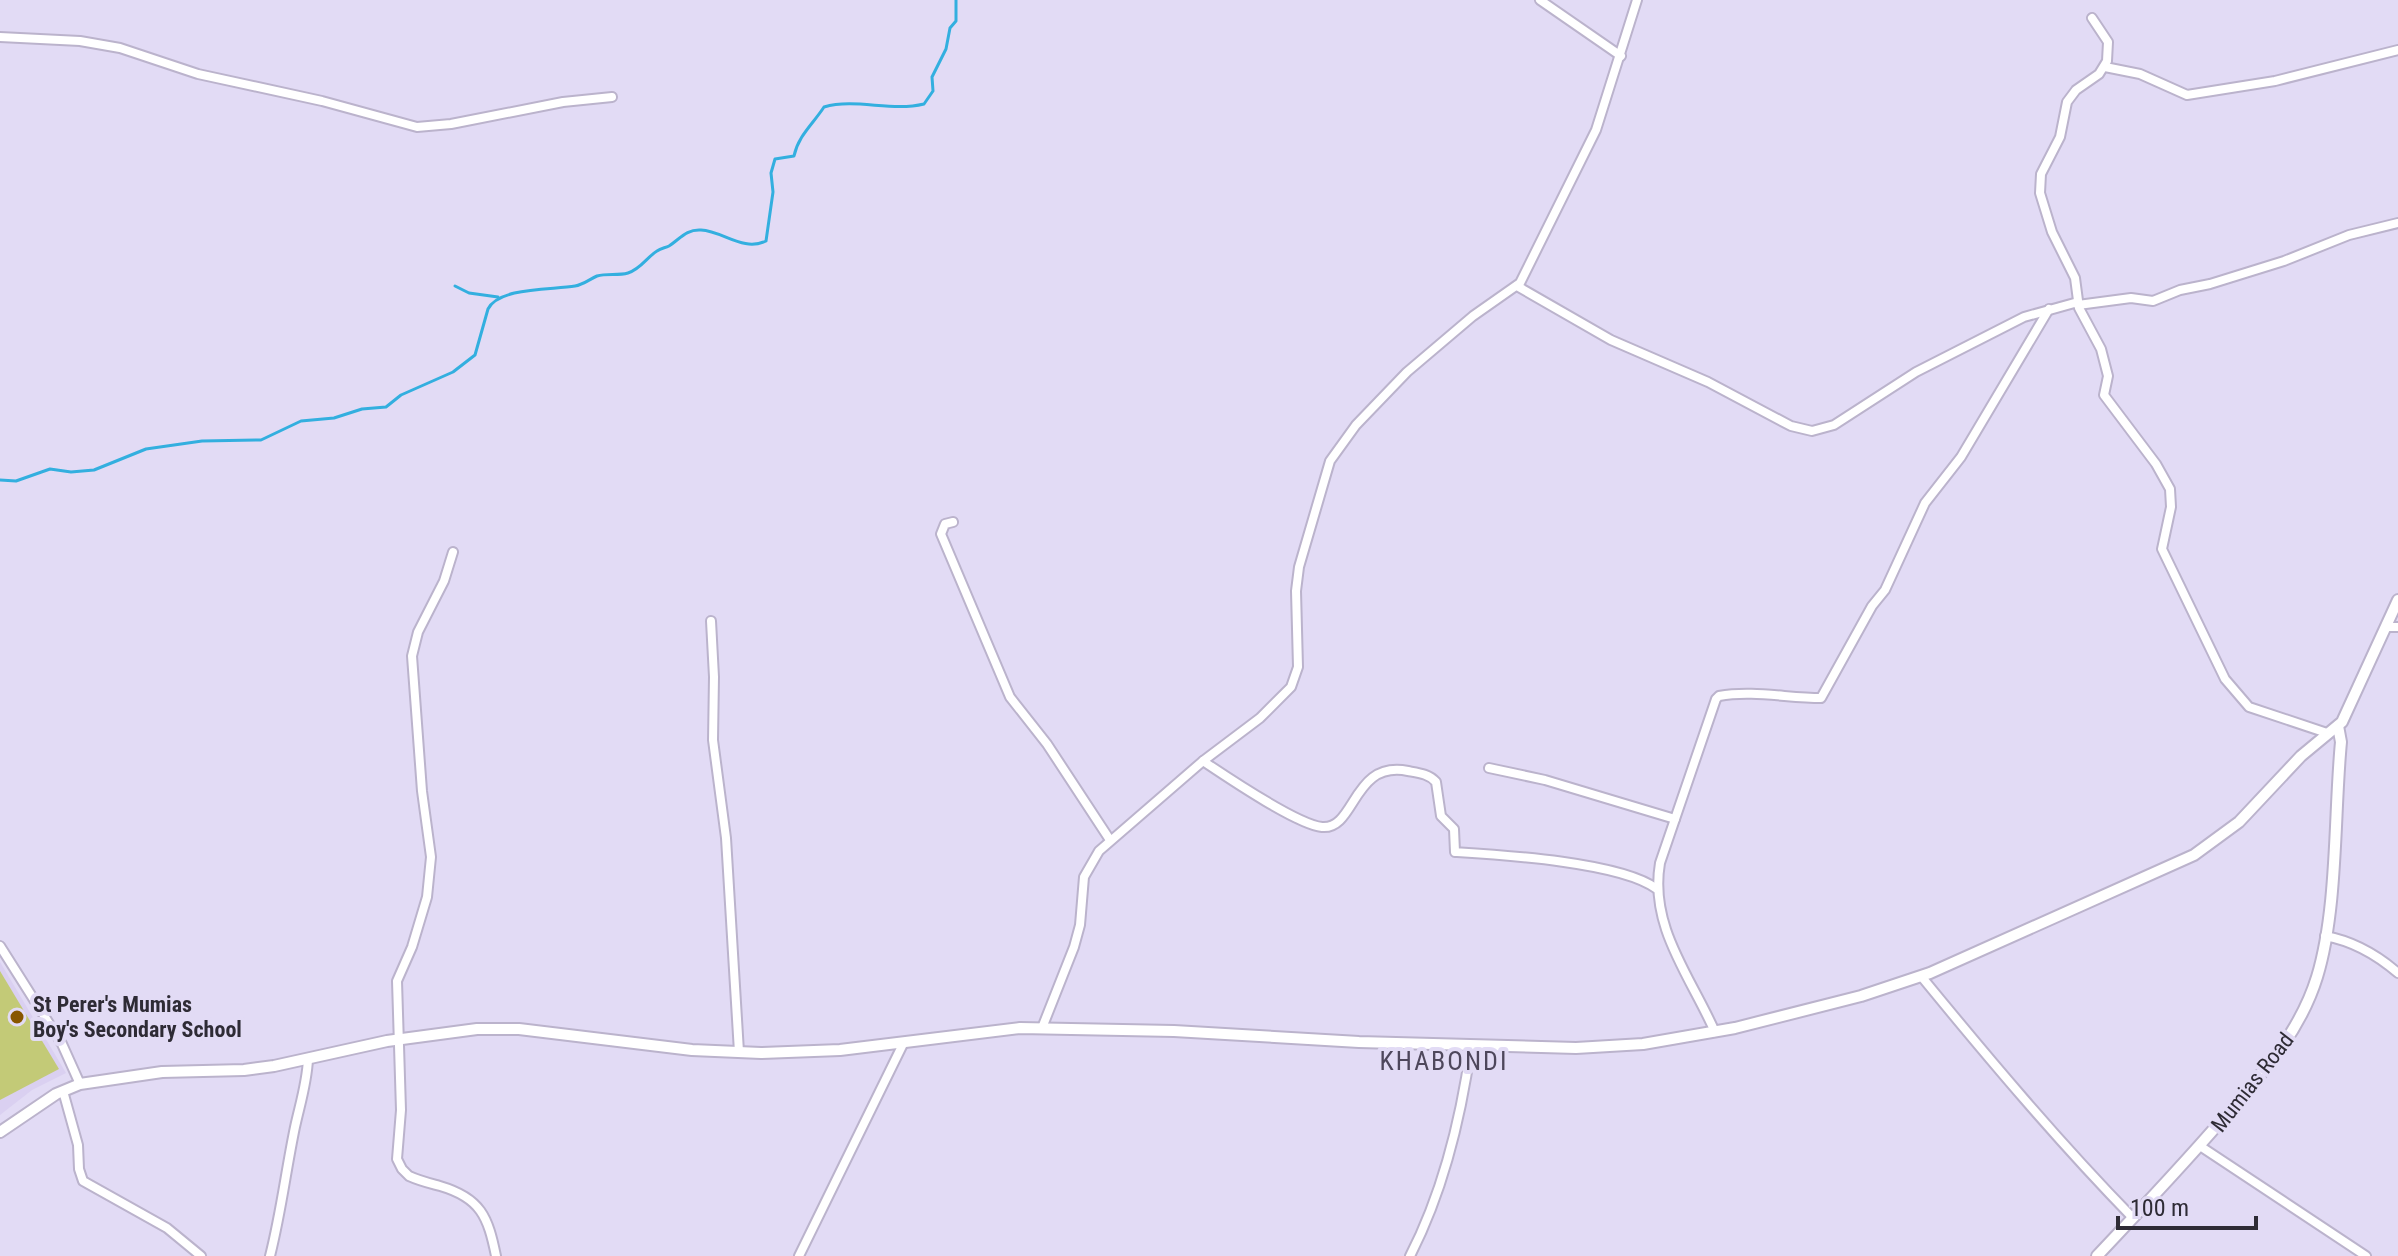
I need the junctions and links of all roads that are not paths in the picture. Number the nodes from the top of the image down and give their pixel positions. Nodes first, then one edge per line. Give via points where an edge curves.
1 (1540, 0) edge
2 (1637, 0) edge
3 (2092, 18) dead end
4 (0, 37) edge
5 (2398, 50) edge
6 (1621, 56) junction
7 (2105, 67) junction
8 (612, 97) dead end
9 (2398, 223) edge
10 (1517, 286) junction
11 (2078, 304) junction
12 (2049, 309) junction
13 (953, 522) dead end
14 (453, 552) dead end
15 (2398, 600) edge
16 (711, 621) dead end
17 (2386, 627) junction
18 (2398, 627) edge
19 (2338, 726) junction
20 (2327, 733) junction
21 (1203, 761) junction
22 (1489, 768) dead end
23 (1675, 819) junction
24 (1110, 840) junction
25 (1657, 889) junction
26 (2325, 936) junction
27 (0, 946) edge
28 (2398, 973) edge
29 (1921, 976) junction
30 (1042, 1028) junction
31 (1715, 1032) junction
32 (397, 1040) junction
33 (903, 1044) junction
34 (1471, 1046) junction
35 (739, 1052) junction
36 (308, 1059) junction
37 (80, 1084) junction
38 (63, 1091) junction
39 (0, 1132) edge
40 (2200, 1146) junction
41 (2133, 1218) junction
42 (201, 1256) edge
43 (270, 1256) edge
44 (496, 1256) edge
45 (799, 1256) edge
46 (1410, 1256) edge
47 (2097, 1256) edge
48 (2366, 1256) edge

1 - 6 street
2 - 6 street
3 - 7 street via 2108,42
4 - 8 street via 109,45 198,74 417,127
5 - 7 street via 2275,81 2187,95 2140,74
6 - 10 street via 1596,130
7 - 11 street via 2071,95 2060,137 2041,174 2041,198 2057,246 2075,278
9 - 11 street via 2153,301
10 - 12 street via 1644,356 1812,431 1834,425 1916,372
10 - 21 street via 1426,355 1335,452 1299,567 1294,681 1260,718
11 - 12 street
11 - 20 street via 2101,349 2108,376 2105,398 2170,489 2162,549 2225,679 2249,707
12 - 23 street via 1961,457 1925,503 1885,590 1821,697 1718,696
13 - 24 street via 945,524 941,534 1003,683
14 - 32 street via 412,656 431,857 427,897 397,981
15 - 17 street
16 - 35 street via 713,740 726,838
17 - 18 street
17 - 19 street
19 - 20 street
19 - 26 street, Mumias Road
20 - 29 street via 2239,822 2194,855
21 - 24 street
21 - 25 street via 1323,827 1335,824 1380,771 1393,768 1427,775 1436,782 1441,816 1454,829 1455,852 1620,873
22 - 23 street
23 - 25 street
24 - 30 street via 1086,871 1078,933
25 - 31 street via 1670,944
26 - 28 street via 2368,951
26 - 40 street, Mumias Road via 2317,975 2297,1023 2275,1058
27 - 37 street via 62,1044
29 - 31 street
29 - 41 street
30 - 33 street
30 - 34 street
31 - 34 street via 1605,1048
32 - 35 street via 504,1029
32 - 36 street
32 - 44 street via 397,1159 422,1182 468,1197 485,1214
33 - 35 street
33 - 45 street
34 - 46 street via 1446,1167
36 - 37 street
36 - 43 street
37 - 38 street
38 - 39 street
38 - 42 street via 83,1181 167,1228
40 - 41 street, Mumias Road
40 - 48 street
41 - 47 street, Mumias Road

